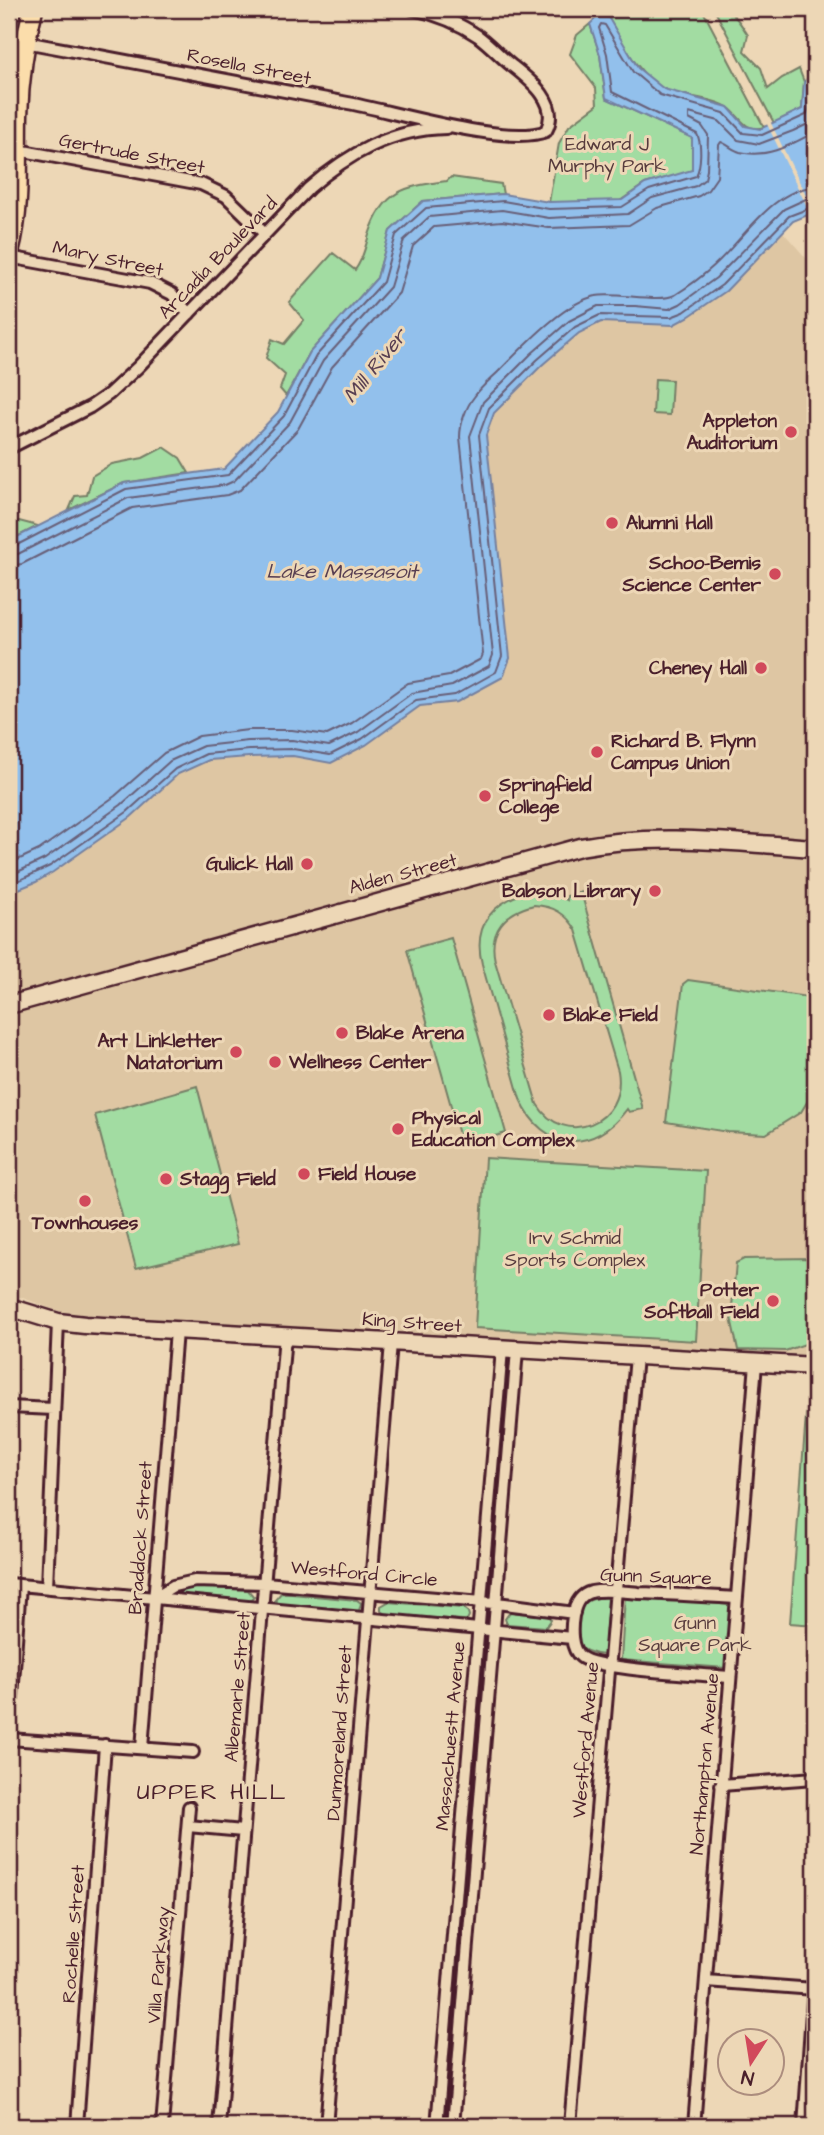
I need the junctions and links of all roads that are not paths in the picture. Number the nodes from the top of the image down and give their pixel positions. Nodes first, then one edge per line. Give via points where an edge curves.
1 (33, 9) edge
2 (413, 9) edge
3 (25, 42) junction
4 (15, 68) edge
5 (466, 128) junction
6 (18, 150) junction
7 (265, 234) junction
8 (9, 254) edge
9 (188, 314) junction
10 (9, 448) edge
11 (815, 848) edge
12 (9, 1005) edge
13 (9, 1307) edge
14 (58, 1322) junction
15 (176, 1331) junction
16 (285, 1335) junction
17 (391, 1343) junction
18 (510, 1350) junction
19 (636, 1356) junction
20 (756, 1363) junction
21 (815, 1366) edge
22 (9, 1407) edge
23 (54, 1409) junction
24 (490, 1485) junction
25 (506, 1486) junction
26 (265, 1583) junction
27 (14, 1585) edge
28 (47, 1587) junction
29 (616, 1591) junction
30 (369, 1592) junction
31 (155, 1597) junction
32 (736, 1598) junction
33 (480, 1602) junction
34 (496, 1604) junction
35 (262, 1607) junction
36 (574, 1613) junction
37 (367, 1617) junction
38 (478, 1628) junction
39 (494, 1629) junction
40 (572, 1638) junction
41 (610, 1666) junction
42 (730, 1677) junction
43 (9, 1739) edge
44 (105, 1745) junction
45 (142, 1748) junction
46 (193, 1752) dead end
47 (815, 1778) edge
48 (721, 1785) junction
49 (189, 1807) dead end
50 (188, 1826) junction
51 (243, 1831) junction
52 (460, 1842) junction
53 (476, 1843) junction
54 (815, 1970) edge
55 (706, 1981) junction
56 (814, 1989) edge
57 (443, 2046) junction
58 (459, 2048) junction
59 (78, 2126) edge
60 (162, 2126) edge
61 (219, 2126) edge
62 (326, 2126) edge
63 (437, 2126) edge
64 (453, 2126) edge
65 (570, 2126) edge
66 (694, 2126) edge
67 (804, 2126) edge

1 - 3 main road
2 - 5 street via 478,36 531,80 549,111 548,127 539,134 507,135
3 - 4 main road
3 - 5 street, Rosella Street
4 - 6 main road
5 - 7 street, Arcadia Boulevard via 416,131 363,148 317,180
6 - 7 street, Gertrude Street via 201,184 226,196
6 - 8 main road via 18,208
7 - 9 street, Arcadia Boulevard
8 - 9 street, Mary Street via 150,283 172,294
9 - 10 street, Arcadia Boulevard via 103,399
11 - 12 main road, Alden Street via 677,839 605,842
13 - 14 main road, King Street
14 - 15 main road, King Street
14 - 23 street
15 - 16 main road, King Street
15 - 31 street, Braddock Street
16 - 17 main road, King Street
16 - 26 street, Albemarle Street
17 - 18 main road, King Street
17 - 30 street, Dunmoreland Street
18 - 19 main road, King Street
18 - 24 street, Massachuestt Avenue
18 - 25 street
19 - 20 main road, King Street
19 - 29 street, Westford Avenue
20 - 21 main road, King Street
20 - 32 street, Northampton Avenue
22 - 23 street
23 - 28 street
24 - 25 street
24 - 33 street, Massachuestt Avenue
25 - 34 street
26 - 30 street, Westford Circle
26 - 31 street, Westford Circle via 195,1581 173,1586
26 - 35 street, Albemarle Street
27 - 28 street, Westford Circle
27 - 43 street
28 - 31 street, Westford Circle
29 - 32 street, Gunn Square
29 - 36 street, Gunn Square via 584,1595
29 - 41 street, Westford Avenue
30 - 33 street, Westford Circle
30 - 37 street, Dunmoreland Street
31 - 35 street, Westford Circle
31 - 45 street, Braddock Street
32 - 42 street, Northampton Avenue
33 - 34 street, Westford Circle
33 - 38 street, Massachuestt Avenue
34 - 36 street, Westford Circle
34 - 39 street
35 - 37 street, Westford Circle
35 - 51 street, Albemarle Street
36 - 40 street
37 - 38 street, Westford Circle
37 - 62 street, Dunmoreland Street
38 - 39 street, Westford Circle
38 - 52 street, Massachuestt Avenue
39 - 40 street, Westford Circle
39 - 53 street
40 - 41 street via 581,1658
41 - 42 street
41 - 65 street, Westford Avenue
42 - 48 street, Northampton Avenue
43 - 44 street
44 - 45 street
44 - 59 street, Rochelle Street
45 - 46 street
47 - 48 street
48 - 55 street, Northampton Avenue
49 - 50 street, Villa Parkway
50 - 51 street
50 - 60 street, Villa Parkway
51 - 61 street, Albemarle Street
52 - 53 street
52 - 57 street, Massachuestt Avenue
53 - 58 street
54 - 56 street
55 - 56 street
55 - 66 street, Northampton Avenue
56 - 67 street
57 - 58 street
57 - 63 street, Massachuestt Avenue
58 - 64 street

